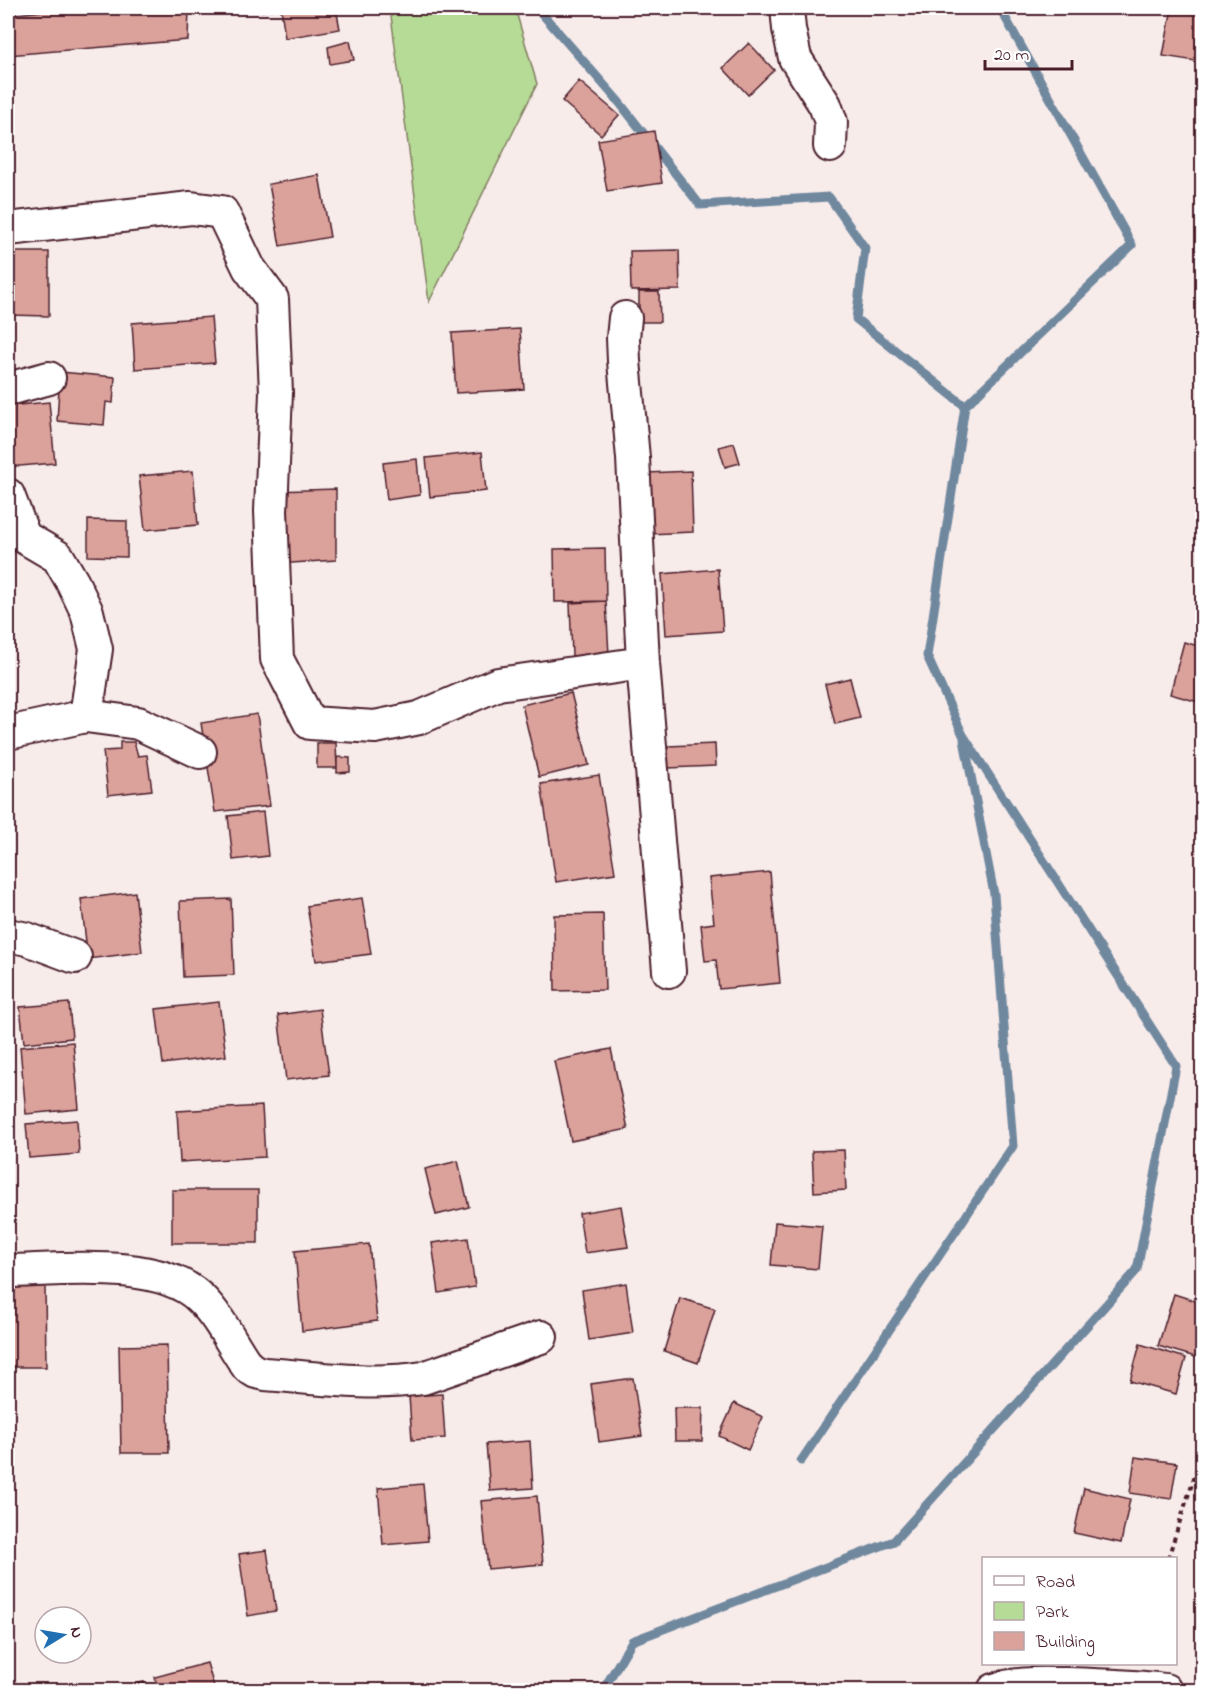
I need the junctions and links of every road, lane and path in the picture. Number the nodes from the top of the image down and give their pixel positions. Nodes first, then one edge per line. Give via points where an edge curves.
1 (787, 8) edge
2 (830, 146) dead end
3 (8, 229) edge
4 (625, 318) dead end
5 (49, 378) dead end
6 (8, 390) edge
7 (8, 495) edge
8 (643, 663) junction
9 (86, 716) junction
10 (8, 733) edge
11 (200, 752) dead end
12 (8, 935) edge
13 (75, 957) dead end
14 (669, 971) dead end
15 (8, 1271) edge
16 (542, 1337) dead end
17 (1203, 1453) edge
18 (1168, 1557) edge
19 (994, 1690) edge
20 (1165, 1690) edge

1 - 2 street via 795,58 825,105 831,122
3 - 8 street via 190,208 222,212 249,268 272,299 276,393 271,511 277,660 310,723 375,727 419,718 498,684
4 - 8 street via 623,350 633,458
5 - 6 street
7 - 9 street via 24,537 58,556 87,612 96,649
8 - 14 street
9 - 10 street
9 - 11 street via 138,723
12 - 13 street
15 - 16 street via 115,1270 178,1282 208,1306 248,1367 265,1374 405,1381
17 - 18 path
19 - 20 street via 1032,1683

